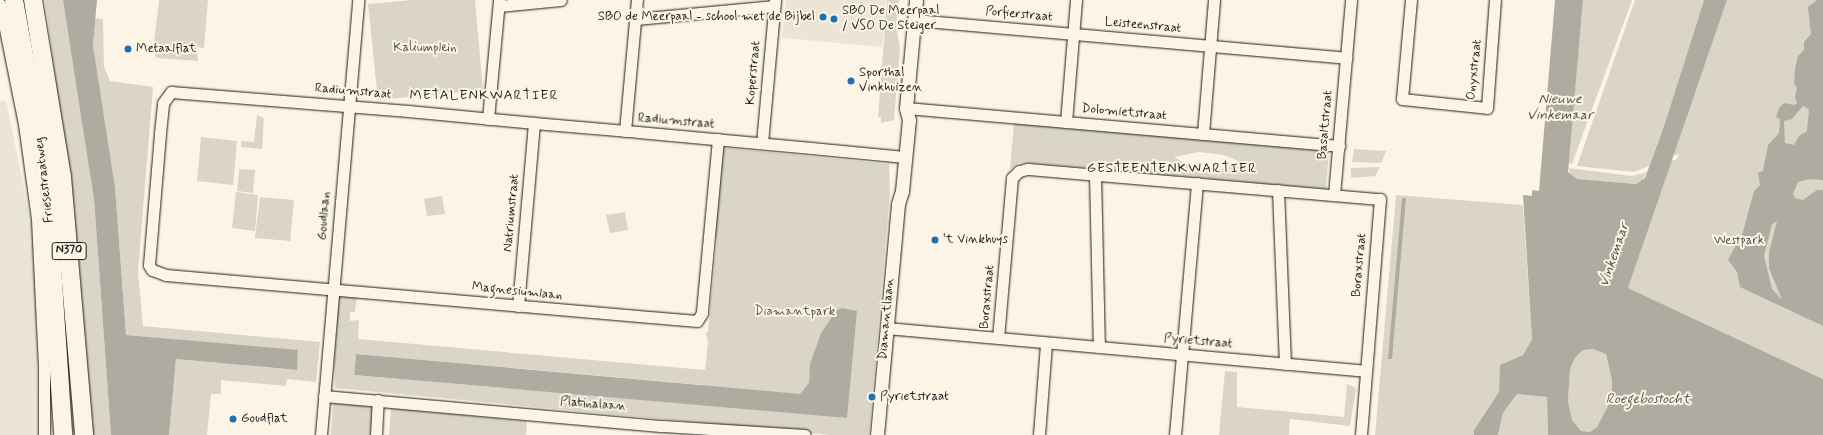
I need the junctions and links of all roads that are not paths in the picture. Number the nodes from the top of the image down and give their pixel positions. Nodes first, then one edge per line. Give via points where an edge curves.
1 (14, 0) edge
2 (33, 0) edge
3 (358, 0) edge
4 (561, 0) edge
5 (637, 0) edge
6 (916, 0) edge
7 (1076, 0) edge
8 (1214, 0) edge
9 (1351, 0) edge
10 (1411, 0) edge
11 (1495, 0) edge
12 (499, 3) edge
13 (774, 3) edge
14 (0, 4) edge
15 (636, 19) junction
16 (914, 20) junction
17 (1074, 34) junction
18 (1211, 46) junction
19 (1346, 58) junction
20 (348, 106) junction
21 (906, 108) junction
22 (488, 119) junction
23 (1066, 122) junction
24 (534, 123) junction
25 (625, 131) junction
26 (1203, 134) junction
27 (718, 139) junction
28 (762, 143) junction
29 (1339, 146) junction
30 (901, 156) junction
31 (1095, 174) junction
32 (1197, 183) junction
33 (1278, 190) junction
34 (1334, 195) junction
35 (152, 270) joint
36 (333, 290) junction
37 (518, 306) junction
38 (886, 328) junction
39 (998, 338) junction
40 (1046, 342) junction
41 (1099, 347) junction
42 (1182, 355) junction
43 (1285, 364) junction
44 (1365, 371) junction
45 (324, 396) junction
46 (378, 400) junction
47 (44, 435) edge
48 (63, 435) edge
49 (84, 435) edge
50 (321, 435) edge
51 (376, 435) edge
52 (805, 435) edge
53 (877, 435) edge
54 (1039, 435) edge
55 (1175, 435) edge
56 (1361, 435) edge

1 - 48 highway, Friesestraatweg / N370 via 46,176
2 - 49 highway, Friesestraatweg / N370 via 62,177
3 - 20 street, Goudlaan
4 - 12 street
5 - 15 street
6 - 16 street, Diamantlaan
7 - 17 street
8 - 18 street
9 - 19 street, Basaltstraat
10 - 11 street, Onyxstraat via 1402,100 1487,108
12 - 22 street
13 - 15 street, Koperstraat
13 - 28 street, Koperstraat
14 - 47 street, Friesestraatweg via 24,124 37,219 44,369
15 - 25 street
16 - 17 street, Porfierstraat
16 - 21 street, Diamantlaan
17 - 18 street, Leisteenstraat
17 - 23 street
18 - 19 street
18 - 26 street
19 - 29 street, Basaltstraat
20 - 22 street, Radiumstraat
20 - 35 street, Radiumstraat via 178,91 166,96 160,133 150,258
20 - 36 street, Goudlaan
21 - 23 street, Dolomietstraat
21 - 30 street, Diamantlaan via 901,119
22 - 24 street, Radiumstraat
23 - 26 street, Dolomietstraat
24 - 25 street, Radiumstraat
24 - 37 street, Natriumstraat
25 - 27 street, Radiumstraat
26 - 29 street, Dolomietstraat
27 - 28 street, Radiumstraat
27 - 37 street, Magnesiumlaan via 702,313 697,321
28 - 30 street, Radiumstraat
29 - 34 street, Basaltstraat
30 - 38 street, Diamantlaan via 894,191 898,204
31 - 32 street, Boraxstraat
31 - 39 street, Boraxstraat via 1028,169 1019,171 1012,178
31 - 41 street
32 - 33 street, Boraxstraat
32 - 42 street
33 - 34 street, Boraxstraat
33 - 43 street
34 - 44 street, Boraxstraat via 1380,199
35 - 36 street, Magnesiumlaan via 166,275
36 - 37 street, Magnesiumlaan
36 - 45 street, Goudlaan
38 - 39 street, Pyrietstraat
38 - 53 street, Diamantlaan
39 - 40 street, Pyrietstraat
40 - 41 street, Pyrietstraat
40 - 54 street
41 - 42 street, Pyrietstraat
42 - 43 street, Pyrietstraat
42 - 55 street
43 - 44 street, Pyrietstraat
44 - 56 street, Boraxstraat
45 - 46 street, Platinalaan
45 - 50 street, Goudlaan
46 - 51 street
46 - 52 street, Platinalaan via 663,426

